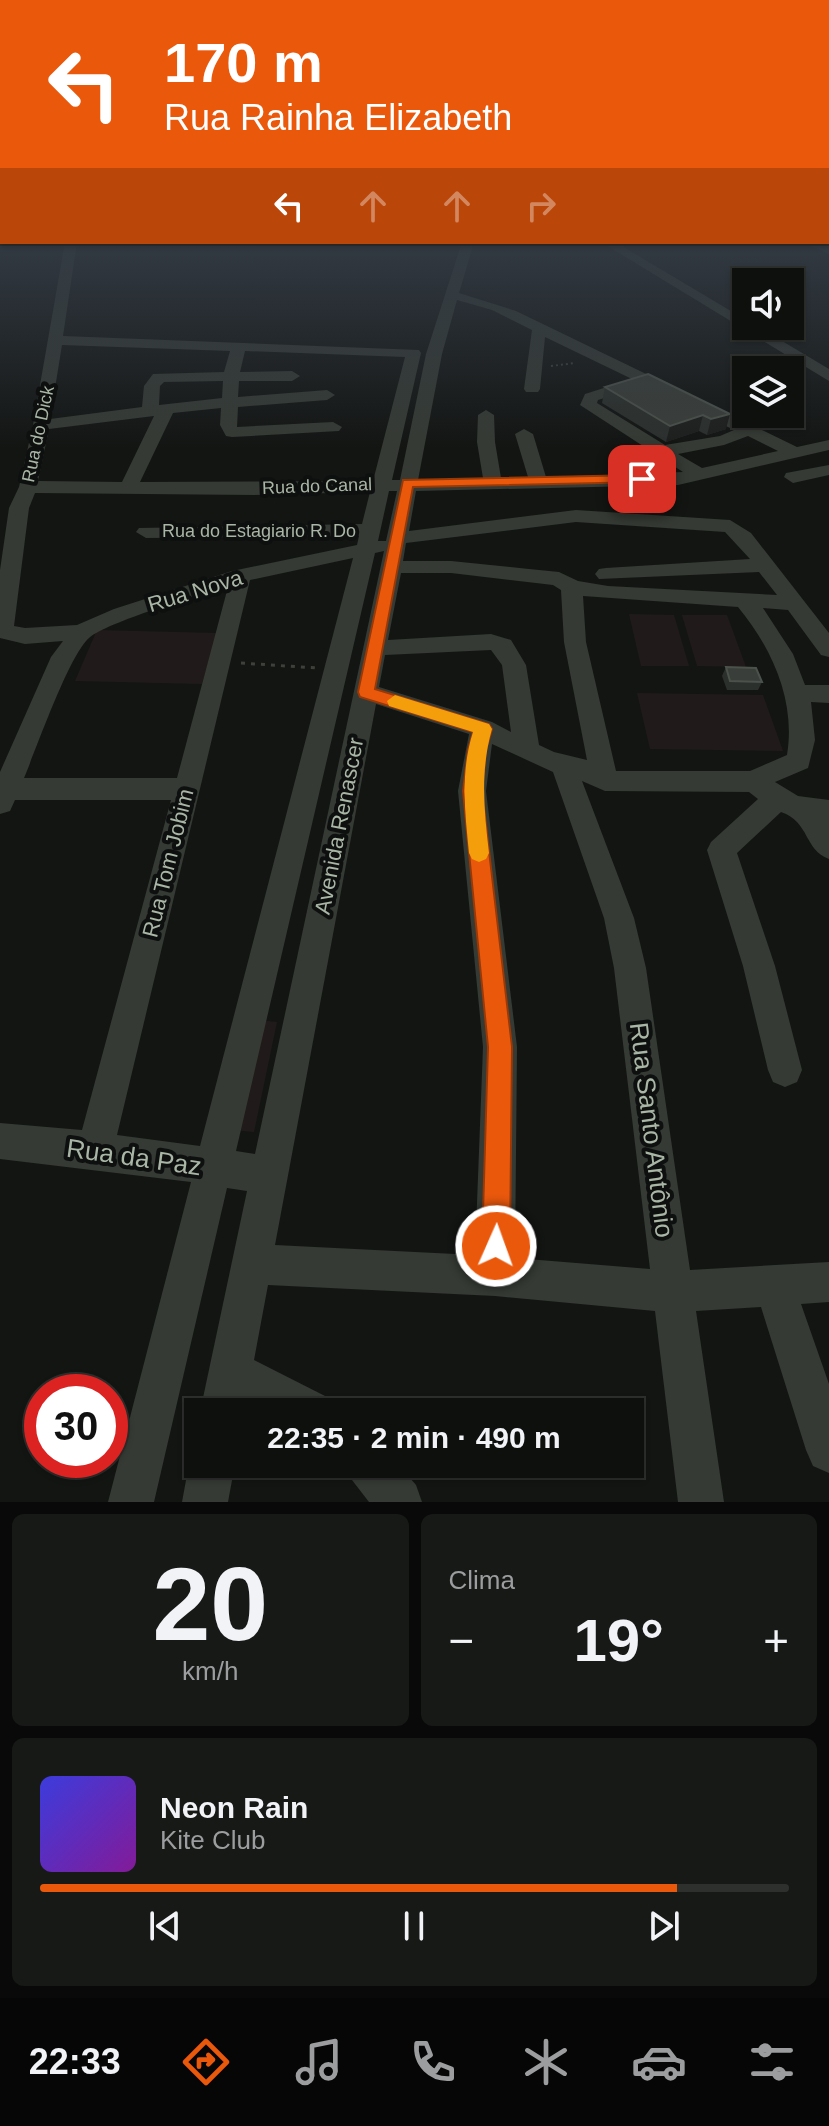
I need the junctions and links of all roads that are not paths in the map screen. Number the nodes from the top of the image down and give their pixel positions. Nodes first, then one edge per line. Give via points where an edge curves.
1 (61, 307) edge
2 (444, 307) edge
3 (499, 307) edge
4 (715, 307) edge
5 (732, 318) edge
6 (539, 329) junction
7 (56, 340) junction
8 (769, 340) edge
9 (239, 346) junction
10 (420, 351) junction
11 (185, 376) junction
12 (232, 376) junction
13 (292, 376) dead end
14 (829, 376) edge
15 (647, 380) junction
16 (532, 389) dead end
17 (327, 395) dead end
18 (229, 403) junction
19 (186, 406) junction
20 (158, 410) junction
21 (486, 415) dead end
22 (41, 425) junction
23 (333, 427) dead end
24 (748, 430) junction
25 (524, 434) dead end
26 (829, 445) edge
27 (663, 451) junction
28 (795, 453) junction
29 (829, 470) edge
30 (702, 476) junction
31 (793, 477) dead end
32 (668, 479) junction
33 (538, 481) junction
34 (493, 482) junction
35 (129, 487) junction
36 (393, 491) junction
37 (0, 498) edge
38 (18, 500) edge
39 (146, 532) dead end
40 (384, 546) junction
41 (764, 565) junction
42 (606, 574) dead end
43 (239, 576) junction
44 (572, 587) junction
45 (745, 601) junction
46 (793, 603) junction
47 (3, 626) joint
48 (81, 632) junction
49 (375, 648) junction
50 (829, 649) edge
51 (366, 692) junction
52 (796, 693) junction
53 (829, 694) edge
54 (483, 729) junction
55 (527, 751) junction
56 (9, 762) edge
57 (564, 767) junction
58 (605, 781) junction
59 (188, 789) junction
60 (3, 796) edge
61 (791, 801) edge
62 (829, 847) edge
63 (785, 1070) dead end
64 (0, 1141) edge
65 (95, 1150) junction
66 (213, 1168) junction
67 (269, 1175) junction
68 (252, 1264) junction
69 (495, 1276) junction
70 (829, 1282) edge
71 (775, 1287) junction
72 (673, 1292) junction
73 (226, 1392) edge
74 (251, 1398) edge
75 (829, 1450) edge
76 (209, 1478) edge
77 (379, 1478) edge
78 (131, 1502) edge
79 (205, 1502) edge
80 (399, 1502) edge
81 (701, 1502) edge

1 - 7 street, Rua do Dick
2 - 10 street, Avenida Renascer
3 - 6 street
4 - 5 street
6 - 15 street
6 - 16 street
7 - 9 street
7 - 22 street, Rua do Dick
8 - 14 street
9 - 10 street
9 - 12 street
10 - 36 street, Avenida Renascer
11 - 12 street
11 - 19 street
11 - 20 street via 154,381
12 - 13 street
12 - 18 street
15 - 24 street
15 - 27 street via 591,397 588,405
17 - 18 street
18 - 19 street
18 - 23 street via 232,432
19 - 20 street
20 - 22 street
20 - 35 street
21 - 34 street
22 - 38 street, Rua do Dick
24 - 27 street
24 - 28 street
25 - 33 street
26 - 28 street, Rua do Canal
27 - 30 street
28 - 30 street, Rua do Canal
29 - 31 street
30 - 32 street, Rua do Canal
32 - 33 street, Rua do Canal
32 - 36 street via 678,495
33 - 34 street, Rua do Canal
34 - 36 street, Rua do Canal
35 - 36 street, Rua do Canal
35 - 38 street, Rua do Canal
36 - 38 street
36 - 40 street, Avenida Renascer
37 - 38 street
38 - 47 street, Rua do Dick
39 - 40 street, Rua do Estagiario R. Do
40 - 41 street via 576,516 696,518 738,530
40 - 43 street, Rua Nova
40 - 44 street via 451,567 559,579
40 - 49 street, Avenida Renascer
40 - 66 street, Avenida Renascer via 337,670
41 - 42 street
41 - 46 street
43 - 48 street, Rua Nova
43 - 59 street, Rua Tom Jobim
44 - 45 street
44 - 58 street via 575,642
45 - 46 street
45 - 52 street via 773,642
46 - 50 street
47 - 48 street, Rua Nova via 2,631 13,635
48 - 56 street
49 - 51 street, Avenida Renascer
49 - 55 street via 503,645 514,665
51 - 54 street
51 - 67 street, Avenida Renascer
52 - 53 street
52 - 61 street via 802,734 799,761 771,771
54 - 55 street
54 - 69 street via 472,791 500,1047
55 - 57 street
56 - 60 street
57 - 58 street via 586,770
57 - 72 street, Rua Santo Antônio via 625,943
58 - 61 street
59 - 60 street
59 - 65 street, Rua Tom Jobim
61 - 62 street
61 - 63 street via 721,850
64 - 65 street, Rua da Paz
65 - 66 street, Rua da Paz
66 - 67 street, Rua da Paz
66 - 78 street, Avenida Renascer
67 - 68 street, Avenida Renascer
68 - 69 street
68 - 73 street, Avenida Renascer
69 - 72 street
70 - 71 street
71 - 72 street
71 - 75 street
72 - 81 street, Rua Santo Antônio
73 - 74 street
76 - 79 street
77 - 80 street

